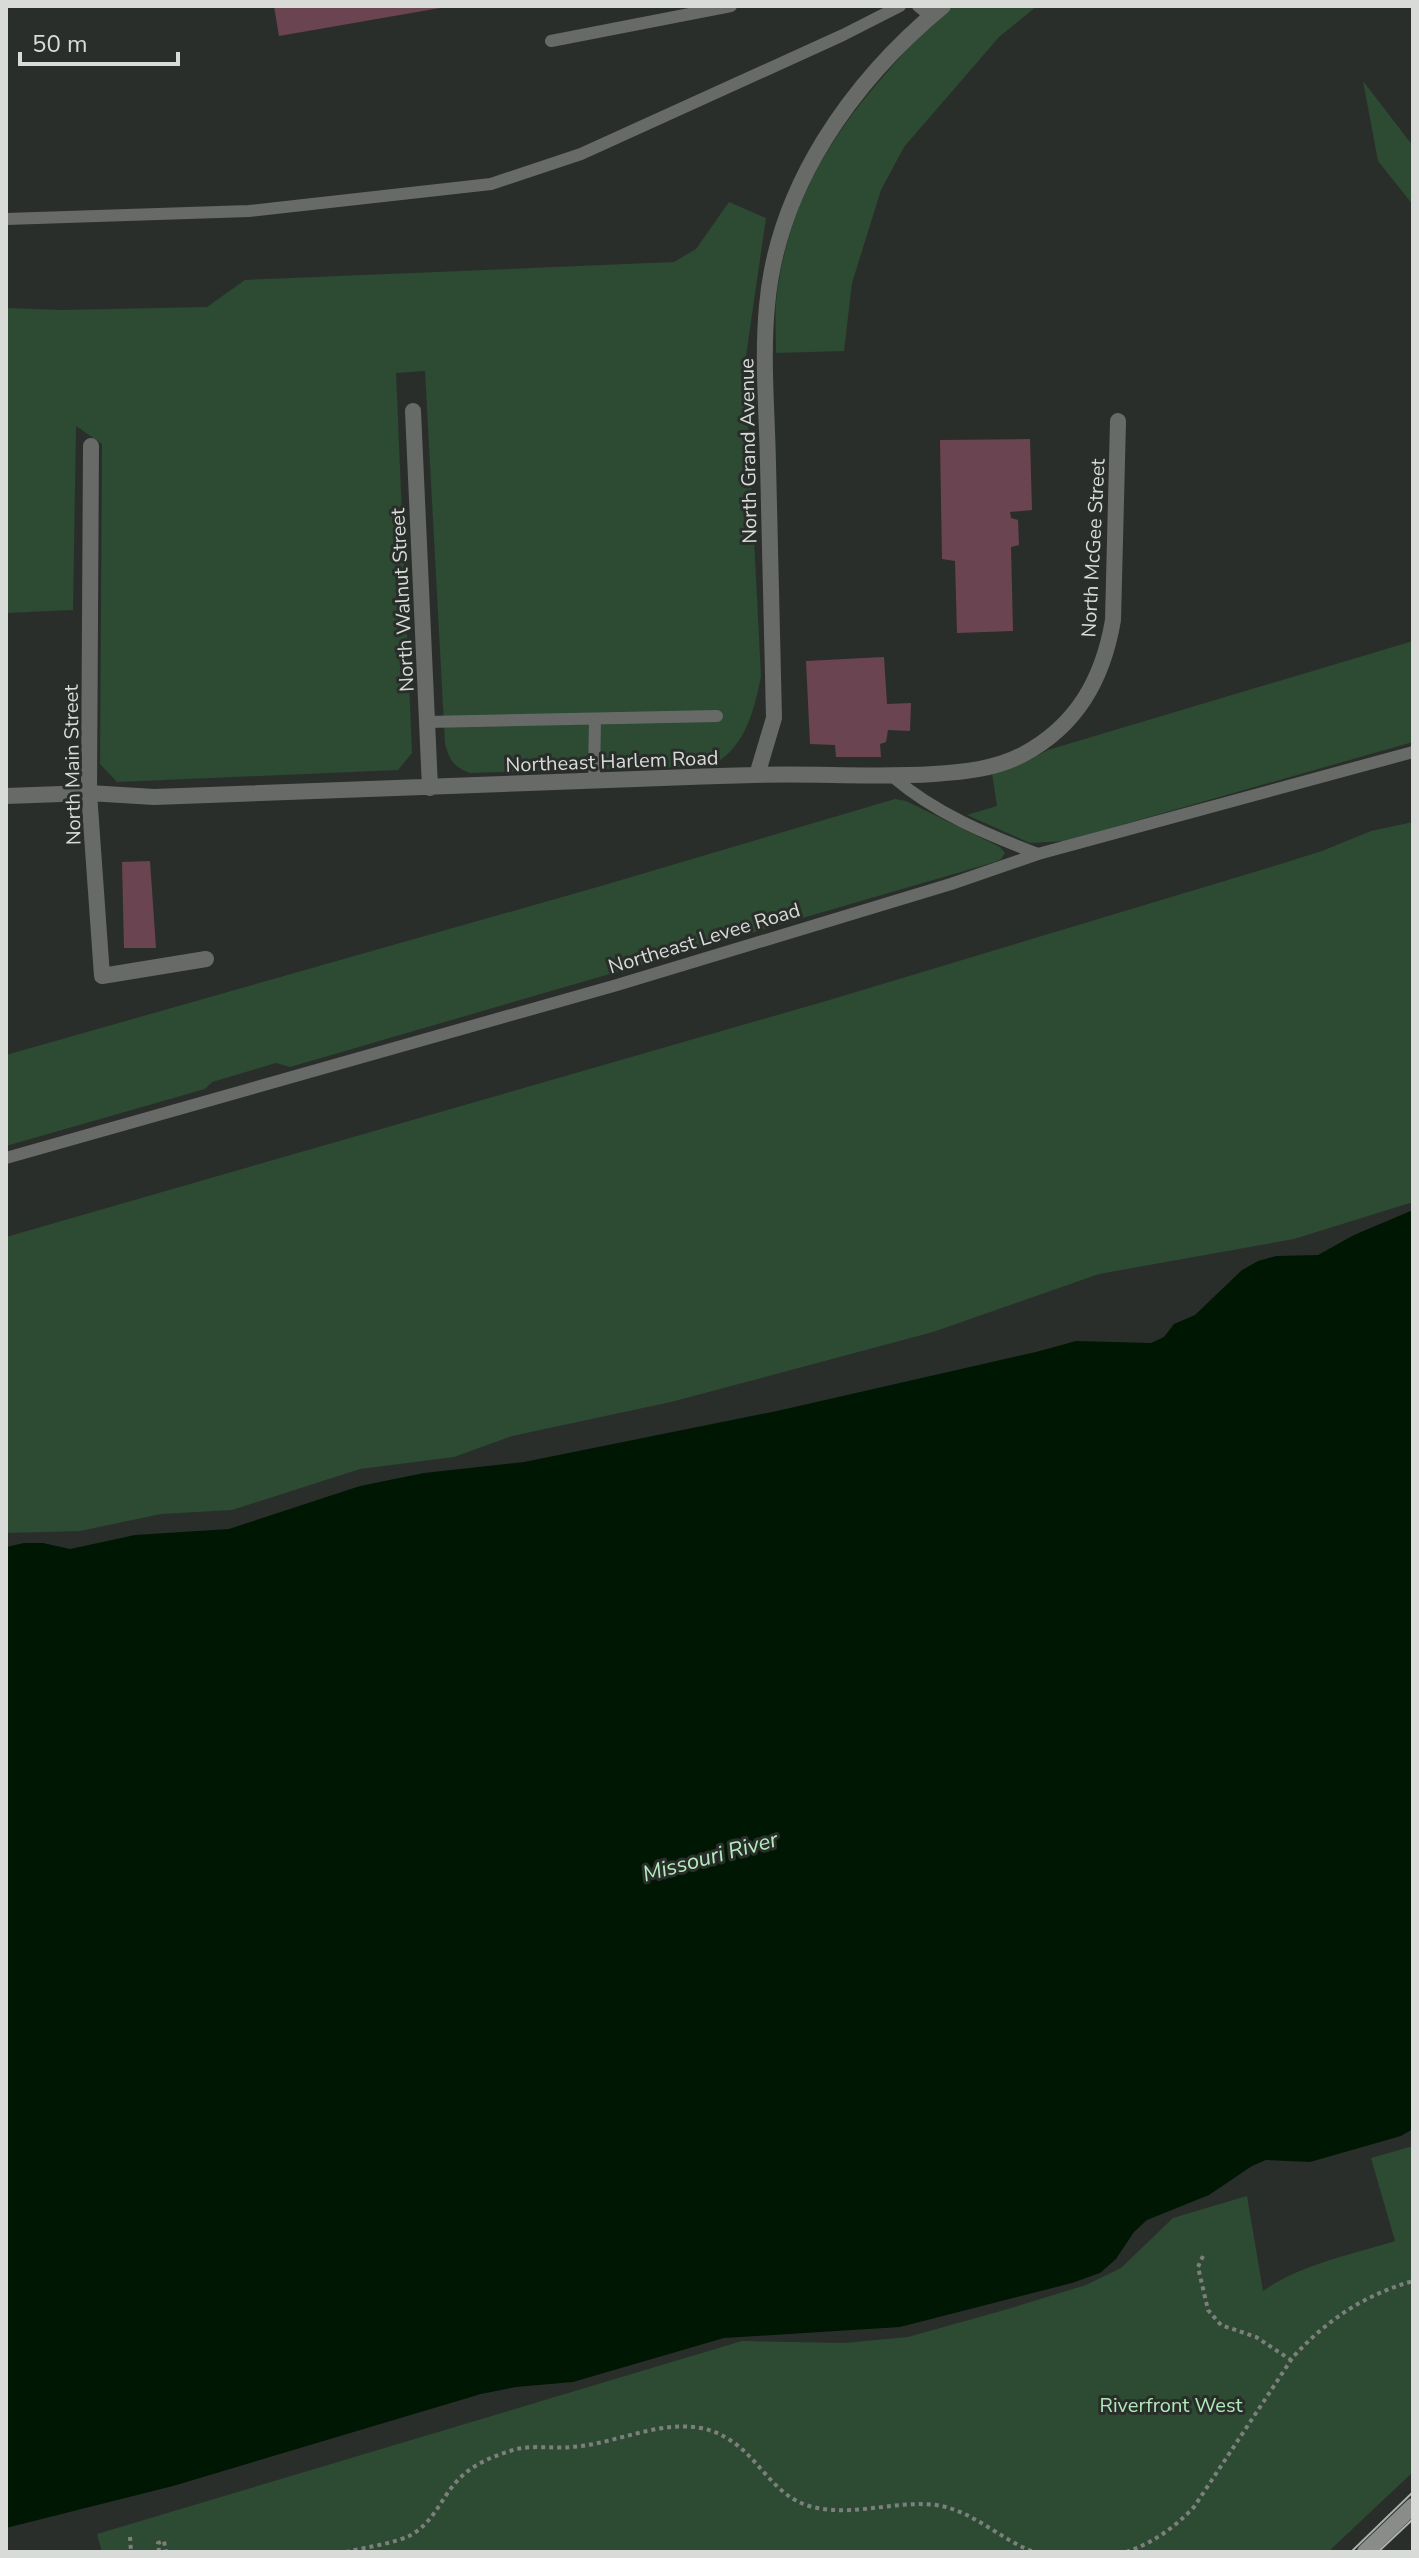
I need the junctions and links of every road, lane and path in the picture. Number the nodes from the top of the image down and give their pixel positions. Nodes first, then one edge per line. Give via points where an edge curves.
1 (731, 6) edge
2 (900, 6) edge
3 (930, 9) edge
4 (551, 41) dead end
5 (6, 219) edge
6 (413, 411) dead end
7 (1118, 421) dead end
8 (91, 446) dead end
9 (1099, 675) joint
10 (717, 716) dead end
11 (595, 719) junction
12 (427, 722) junction
13 (1413, 752) edge
14 (757, 775) junction
15 (893, 777) junction
16 (594, 781) junction
17 (430, 788) junction
18 (89, 793) junction
19 (6, 796) edge
20 (1038, 854) junction
21 (206, 959) dead end
22 (6, 1158) edge
23 (1203, 2256) dead end
24 (1413, 2281) edge
25 (1291, 2360) junction
26 (1413, 2506) edge
27 (130, 2537) dead end
28 (131, 2552) edge
29 (159, 2552) edge
30 (166, 2552) edge
31 (346, 2552) edge
32 (1034, 2552) edge
33 (1126, 2552) edge
34 (1365, 2552) edge

1 - 4 lane
2 - 5 lane via 581,154 491,184 249,211
3 - 14 street, North Grand Avenue via 826,136 784,223 771,271 767,307 774,718
6 - 12 street, North Walnut Street
7 - 9 street, North McGee Street via 1113,620
8 - 18 street, North Main Street
9 - 15 street, Northeast Harlem Road via 1086,700 1046,740 1021,756 966,771
10 - 11 lane
11 - 12 lane
11 - 16 lane
12 - 17 street, North Walnut Street
13 - 20 lane, Northeast Levee Road
14 - 15 street, Northeast Harlem Road
14 - 16 street, Northeast Harlem Road
15 - 20 lane via 919,799
16 - 17 street, Northeast Harlem Road
17 - 18 street, Northeast Harlem Road via 154,797
18 - 19 street, Northeast Harlem Road
18 - 21 street, North Main Street via 102,976
20 - 22 lane, Northeast Levee Road via 632,980
23 - 25 path via 1198,2267 1208,2310 1221,2325 1256,2337
24 - 25 path via 1344,2311
25 - 33 path via 1194,2507 1156,2539
26 - 34 main road
27 - 28 path
29 - 30 path via 158,2543 164,2541
31 - 32 path via 409,2536 429,2521 457,2480 476,2465 514,2449 572,2447 682,2426 731,2441 768,2479 806,2505 851,2512 935,2505 954,2509

